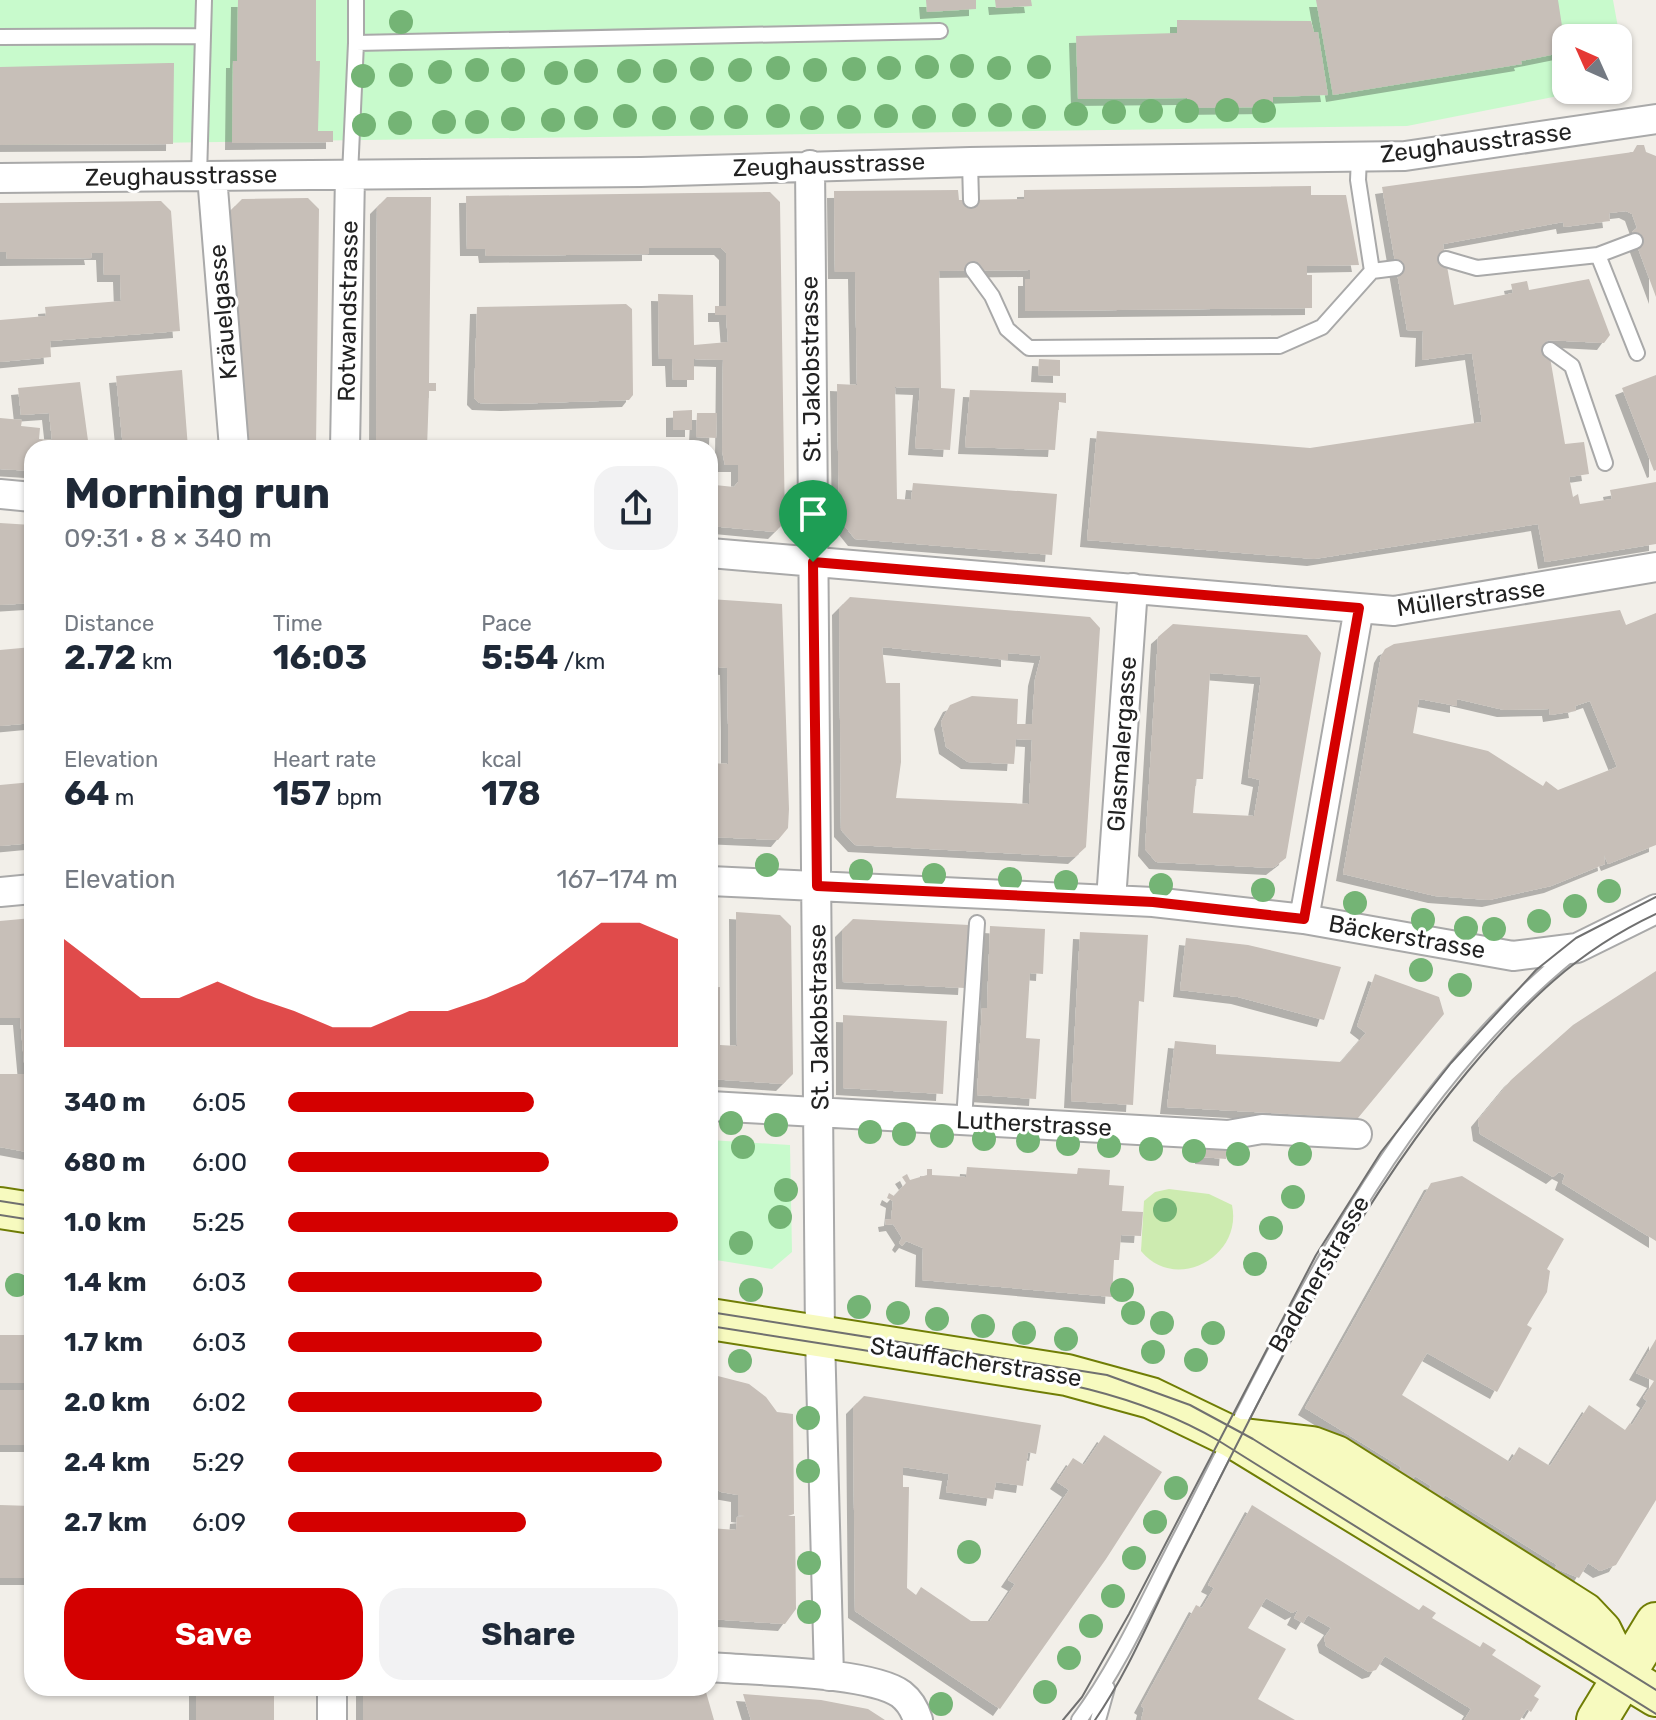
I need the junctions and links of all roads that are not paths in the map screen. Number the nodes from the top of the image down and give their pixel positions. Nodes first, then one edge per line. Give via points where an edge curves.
1 (204, 0) edge
2 (356, 0) edge
3 (940, 31) dead end
4 (203, 36) junction
5 (0, 37) edge
6 (356, 43) junction
7 (1656, 119) edge
8 (1359, 157) junction
9 (970, 162) junction
10 (810, 165) junction
11 (350, 175) junction
12 (206, 176) junction
13 (0, 178) edge
14 (971, 200) dead end
15 (1635, 241) dead end
16 (1598, 255) junction
17 (1446, 259) dead end
18 (1396, 268) dead end
19 (973, 270) dead end
20 (1372, 271) junction
21 (1550, 350) dead end
22 (1637, 353) dead end
23 (233, 440) edge
24 (345, 440) edge
25 (1605, 463) dead end
26 (0, 494) edge
27 (24, 496) edge
28 (718, 554) edge
29 (813, 562) junction
30 (1656, 567) edge
31 (1133, 588) junction
32 (1359, 608) junction
33 (718, 881) edge
34 (817, 886) junction
35 (24, 890) edge
36 (0, 892) edge
37 (1111, 900) junction
38 (1656, 909) edge
39 (1304, 919) junction
40 (977, 923) dead end
41 (1577, 948) junction
42 (718, 1107) edge
43 (820, 1113) junction
44 (964, 1120) junction
45 (1357, 1134) dead end
46 (0, 1208) edge
47 (24, 1212) edge
48 (718, 1320) edge
49 (820, 1337) junction
50 (1232, 1437) junction
51 (1656, 1623) edge
52 (718, 1668) edge
53 (1112, 1669) junction
54 (829, 1676) junction
55 (1639, 1686) edge
56 (332, 1696) edge
57 (332, 1720) edge
58 (918, 1720) edge
59 (1079, 1720) edge
60 (1098, 1720) edge
61 (1597, 1720) edge

1 - 4 lane
2 - 6 lane
3 - 6 lane
4 - 5 lane
4 - 12 lane
6 - 11 lane
7 - 8 street, Zeughausstrasse via 1405,156
8 - 9 street, Zeughausstrasse
8 - 20 lane
9 - 10 street, Zeughausstrasse
9 - 14 lane
10 - 11 street, Zeughausstrasse
10 - 29 street, St. Jakobstrasse
11 - 12 street, Zeughausstrasse
11 - 24 street, Rotwandstrasse
12 - 13 street, Zeughausstrasse
12 - 23 street, Kräuelgasse
15 - 16 lane
16 - 17 lane via 1477,268
16 - 22 lane
18 - 20 lane
19 - 20 lane via 1007,329 1029,348 1279,346 1322,327
21 - 25 lane via 1572,366
26 - 27 street
28 - 29 street, Müllerstrasse
29 - 31 street, Müllerstrasse
29 - 34 street, St. Jakobstrasse
30 - 32 street, Müllerstrasse via 1424,607
31 - 32 street, Müllerstrasse
31 - 37 street, Glasmalergasse
32 - 39 street
33 - 34 street, Bäckerstrasse
34 - 37 street, Bäckerstrasse
34 - 43 street, St. Jakobstrasse
35 - 36 street
37 - 39 street, Bäckerstrasse
38 - 41 street, Badenerstrasse
39 - 41 street, Bäckerstrasse via 1513,956
40 - 44 lane
41 - 50 lane, Badenerstrasse via 1482,1040 1388,1158 1312,1282
42 - 43 street, Lutherstrasse
43 - 44 street, Lutherstrasse
43 - 49 street, St. Jakobstrasse
44 - 45 street, Lutherstrasse via 1228,1135 1262,1129
46 - 47 street
48 - 49 street, Stauffacherstrasse
49 - 50 street, Stauffacherstrasse via 1113,1385 1178,1409
49 - 54 street, St. Jakobstrasse
50 - 53 lane, Badenerstrasse
50 - 55 street, Stauffacherstrasse
51 - 55 street
52 - 54 street
53 - 59 lane, Badenerstrasse
53 - 60 lane
54 - 58 street via 886,1686 903,1695
55 - 61 street
56 - 57 street

